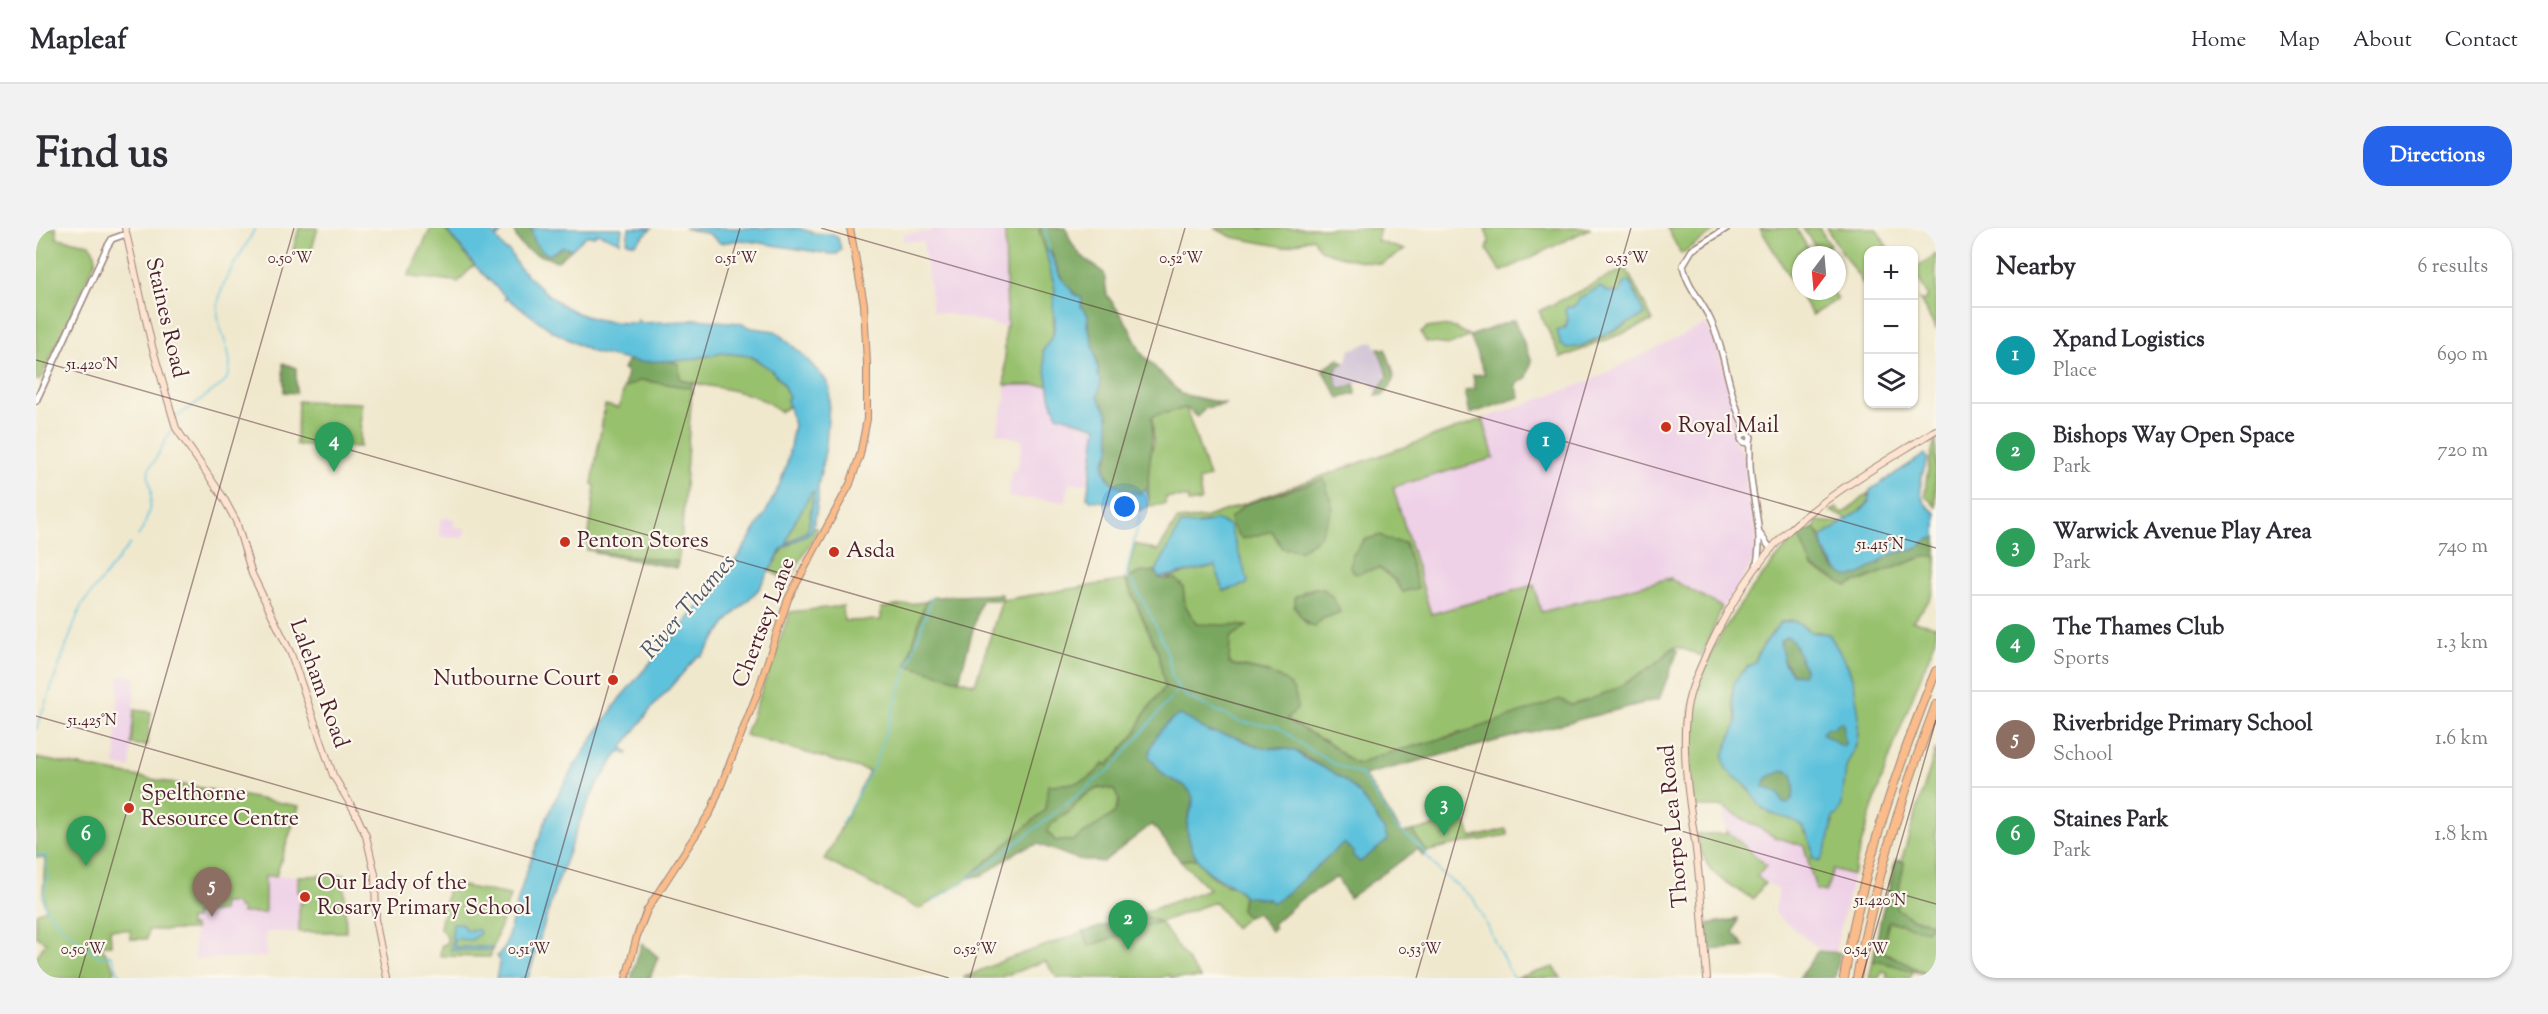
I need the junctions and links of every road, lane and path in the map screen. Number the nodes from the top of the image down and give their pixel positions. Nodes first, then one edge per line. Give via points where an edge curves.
1 (850, 228) edge
2 (1727, 228) edge
3 (125, 231) edge
4 (36, 401) edge
5 (172, 416) joint
6 (1936, 429) edge
7 (1760, 533) junction
8 (1771, 549) junction
9 (1756, 568) junction
10 (1936, 670) edge
11 (1936, 705) edge
12 (388, 978) edge
13 (626, 978) edge
14 (1707, 978) edge
15 (1844, 978) edge
16 (1857, 978) edge

1 - 13 main road, Chertsey Lane via 862,296 867,364 867,419 860,455 850,484 788,599 758,694 711,811 647,910
2 - 7 street via 1686,255 1683,265 1716,332 1747,433 1741,439 1748,443 1750,482
3 - 4 street via 107,247
3 - 5 main road, Staines Road
5 - 12 main road, Laleham Road via 180,435 236,521 252,574 291,654 333,775 366,836 375,874 376,919
6 - 8 main road, Thorpe Lea Road via 1818,507
7 - 8 street
7 - 9 street
8 - 9 main road, Thorpe Lea Road
9 - 14 main road, Thorpe Lea Road via 1715,635 1695,680 1686,713 1686,775
10 - 15 highway via 1891,792 1863,886
11 - 16 highway via 1906,789 1875,896

